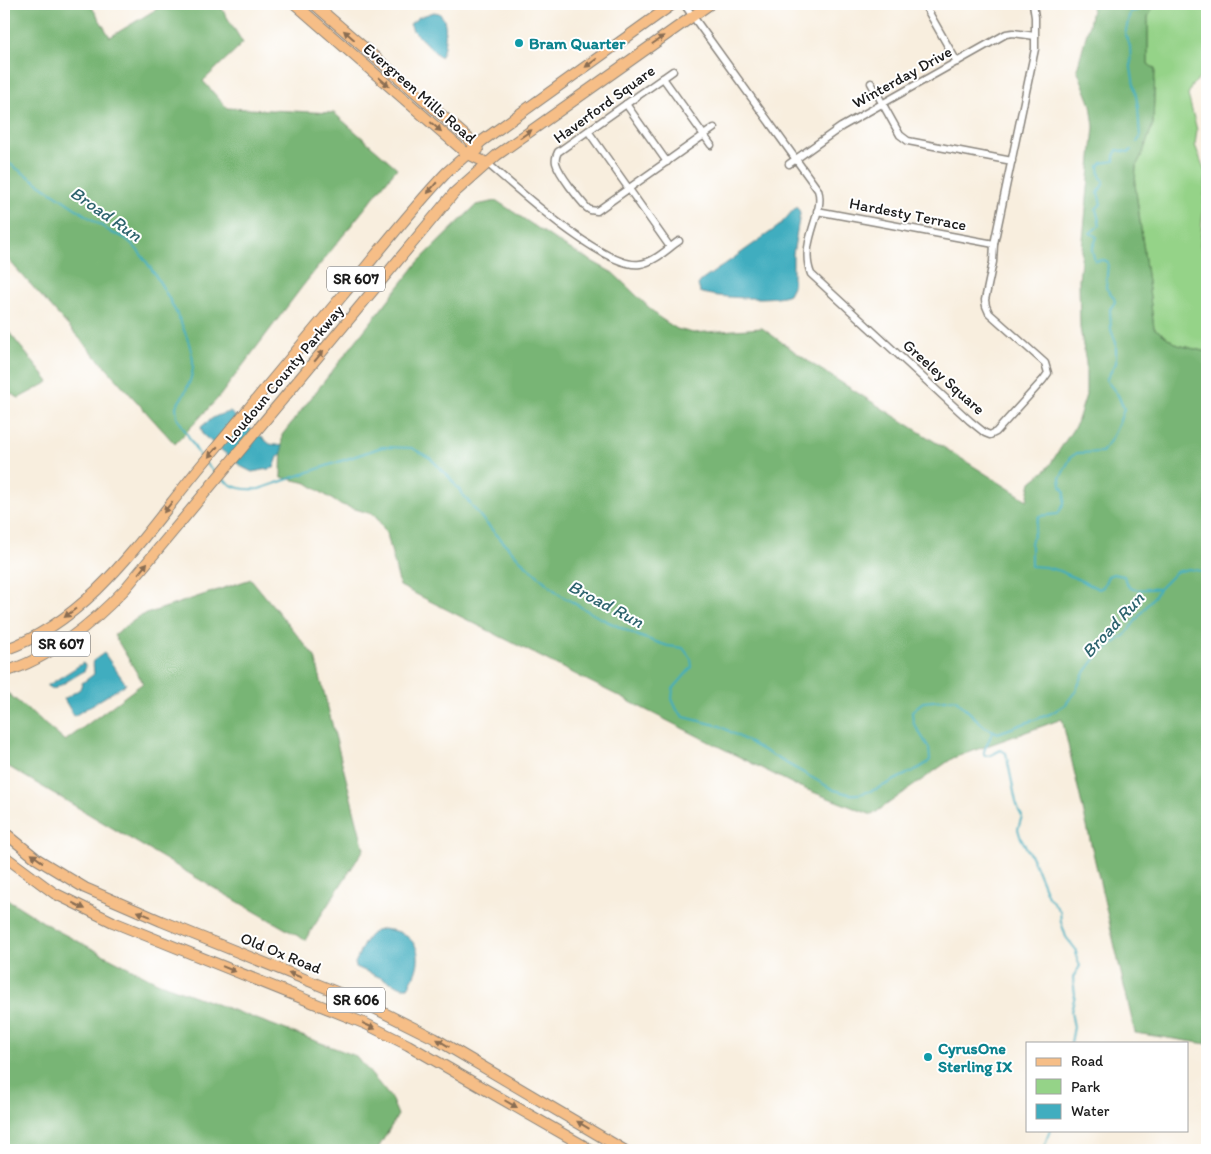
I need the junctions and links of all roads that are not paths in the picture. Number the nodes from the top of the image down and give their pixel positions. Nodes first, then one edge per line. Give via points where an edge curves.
1 (295, 4) edge
2 (314, 4) edge
3 (673, 4) edge
4 (684, 4) edge
5 (710, 4) edge
6 (924, 4) edge
7 (1033, 4) edge
8 (692, 16) junction
9 (1035, 36) junction
10 (956, 62) junction
11 (673, 71) dead end
12 (663, 78) junction
13 (870, 83) dead end
14 (626, 104) junction
15 (882, 104) junction
16 (714, 128) dead end
17 (588, 131) junction
18 (704, 136) junction
19 (711, 145) dead end
20 (476, 146) junction
21 (466, 153) junction
22 (796, 159) junction
23 (1012, 161) junction
24 (667, 162) junction
25 (487, 163) junction
26 (789, 164) dead end
27 (629, 188) junction
28 (817, 211) junction
29 (679, 240) dead end
30 (994, 244) junction
31 (670, 247) junction
32 (4, 650) edge
33 (4, 672) edge
34 (4, 832) edge
35 (4, 856) edge
36 (4, 866) edge
37 (37, 882) junction
38 (591, 1150) edge
39 (624, 1150) edge

1 -> 21 main road, Evergreen Mills Road
20 -> 2 main road, Evergreen Mills Road
3 -> 20 main road, Loudoun County Parkway / SR 607
4 - 8 street, Greeley Square
5 - 8 main road, Loudoun County Parkway / SR 607
6 - 10 street
7 - 9 street, Greeley Square
8 - 22 street, Greeley Square
25 -> 8 main road, Loudoun County Parkway / SR 607
9 - 10 street, Winterday Drive via 1006,34
9 - 23 street, Greeley Square
10 - 15 street, Winterday Drive
11 - 12 street, Haverford Square
12 - 14 street, Haverford Square
12 - 18 street
13 - 15 street
14 - 17 street, Haverford Square
14 - 24 street
15 - 22 street, Winterday Drive via 841,127
15 - 23 street via 900,135 908,141
16 - 18 street, Haverford Square
17 - 27 street
17 - 27 street, Haverford Square via 556,156 556,166 587,208 594,211
18 - 19 street
18 - 24 street, Haverford Square
20 - 21 main road, Loudoun County Parkway / SR 607
20 - 25 main road, Evergreen Mills Road
21 - 25 main road, Evergreen Mills Road
21 -> 32 main road, Loudoun County Parkway / SR 607 via 436,182 145,536 88,598 37,636
22 - 26 street, Winterday Drive
22 - 28 street, Greeley Square via 818,190
23 - 30 street, Greeley Square
24 - 27 street, Haverford Square
25 - 31 street via 572,234 612,257 638,265
33 -> 25 main road, Loudoun County Parkway / SR 607 via 48,652 97,617 136,577 454,193
27 - 31 street
28 - 30 street, Hardesty Terrace
28 - 30 street, Greeley Square via 808,245 811,274 970,421 990,434 996,432 1048,373 1045,363 989,313 986,306
29 - 31 street
39 -> 34 main road, Old Ox Road / SR 606 via 427,1034 358,1000 85,888 37,859
35 - 37 main road
36 - 37 main road
37 -> 38 main road, SR 606 via 113,922 366,1024

